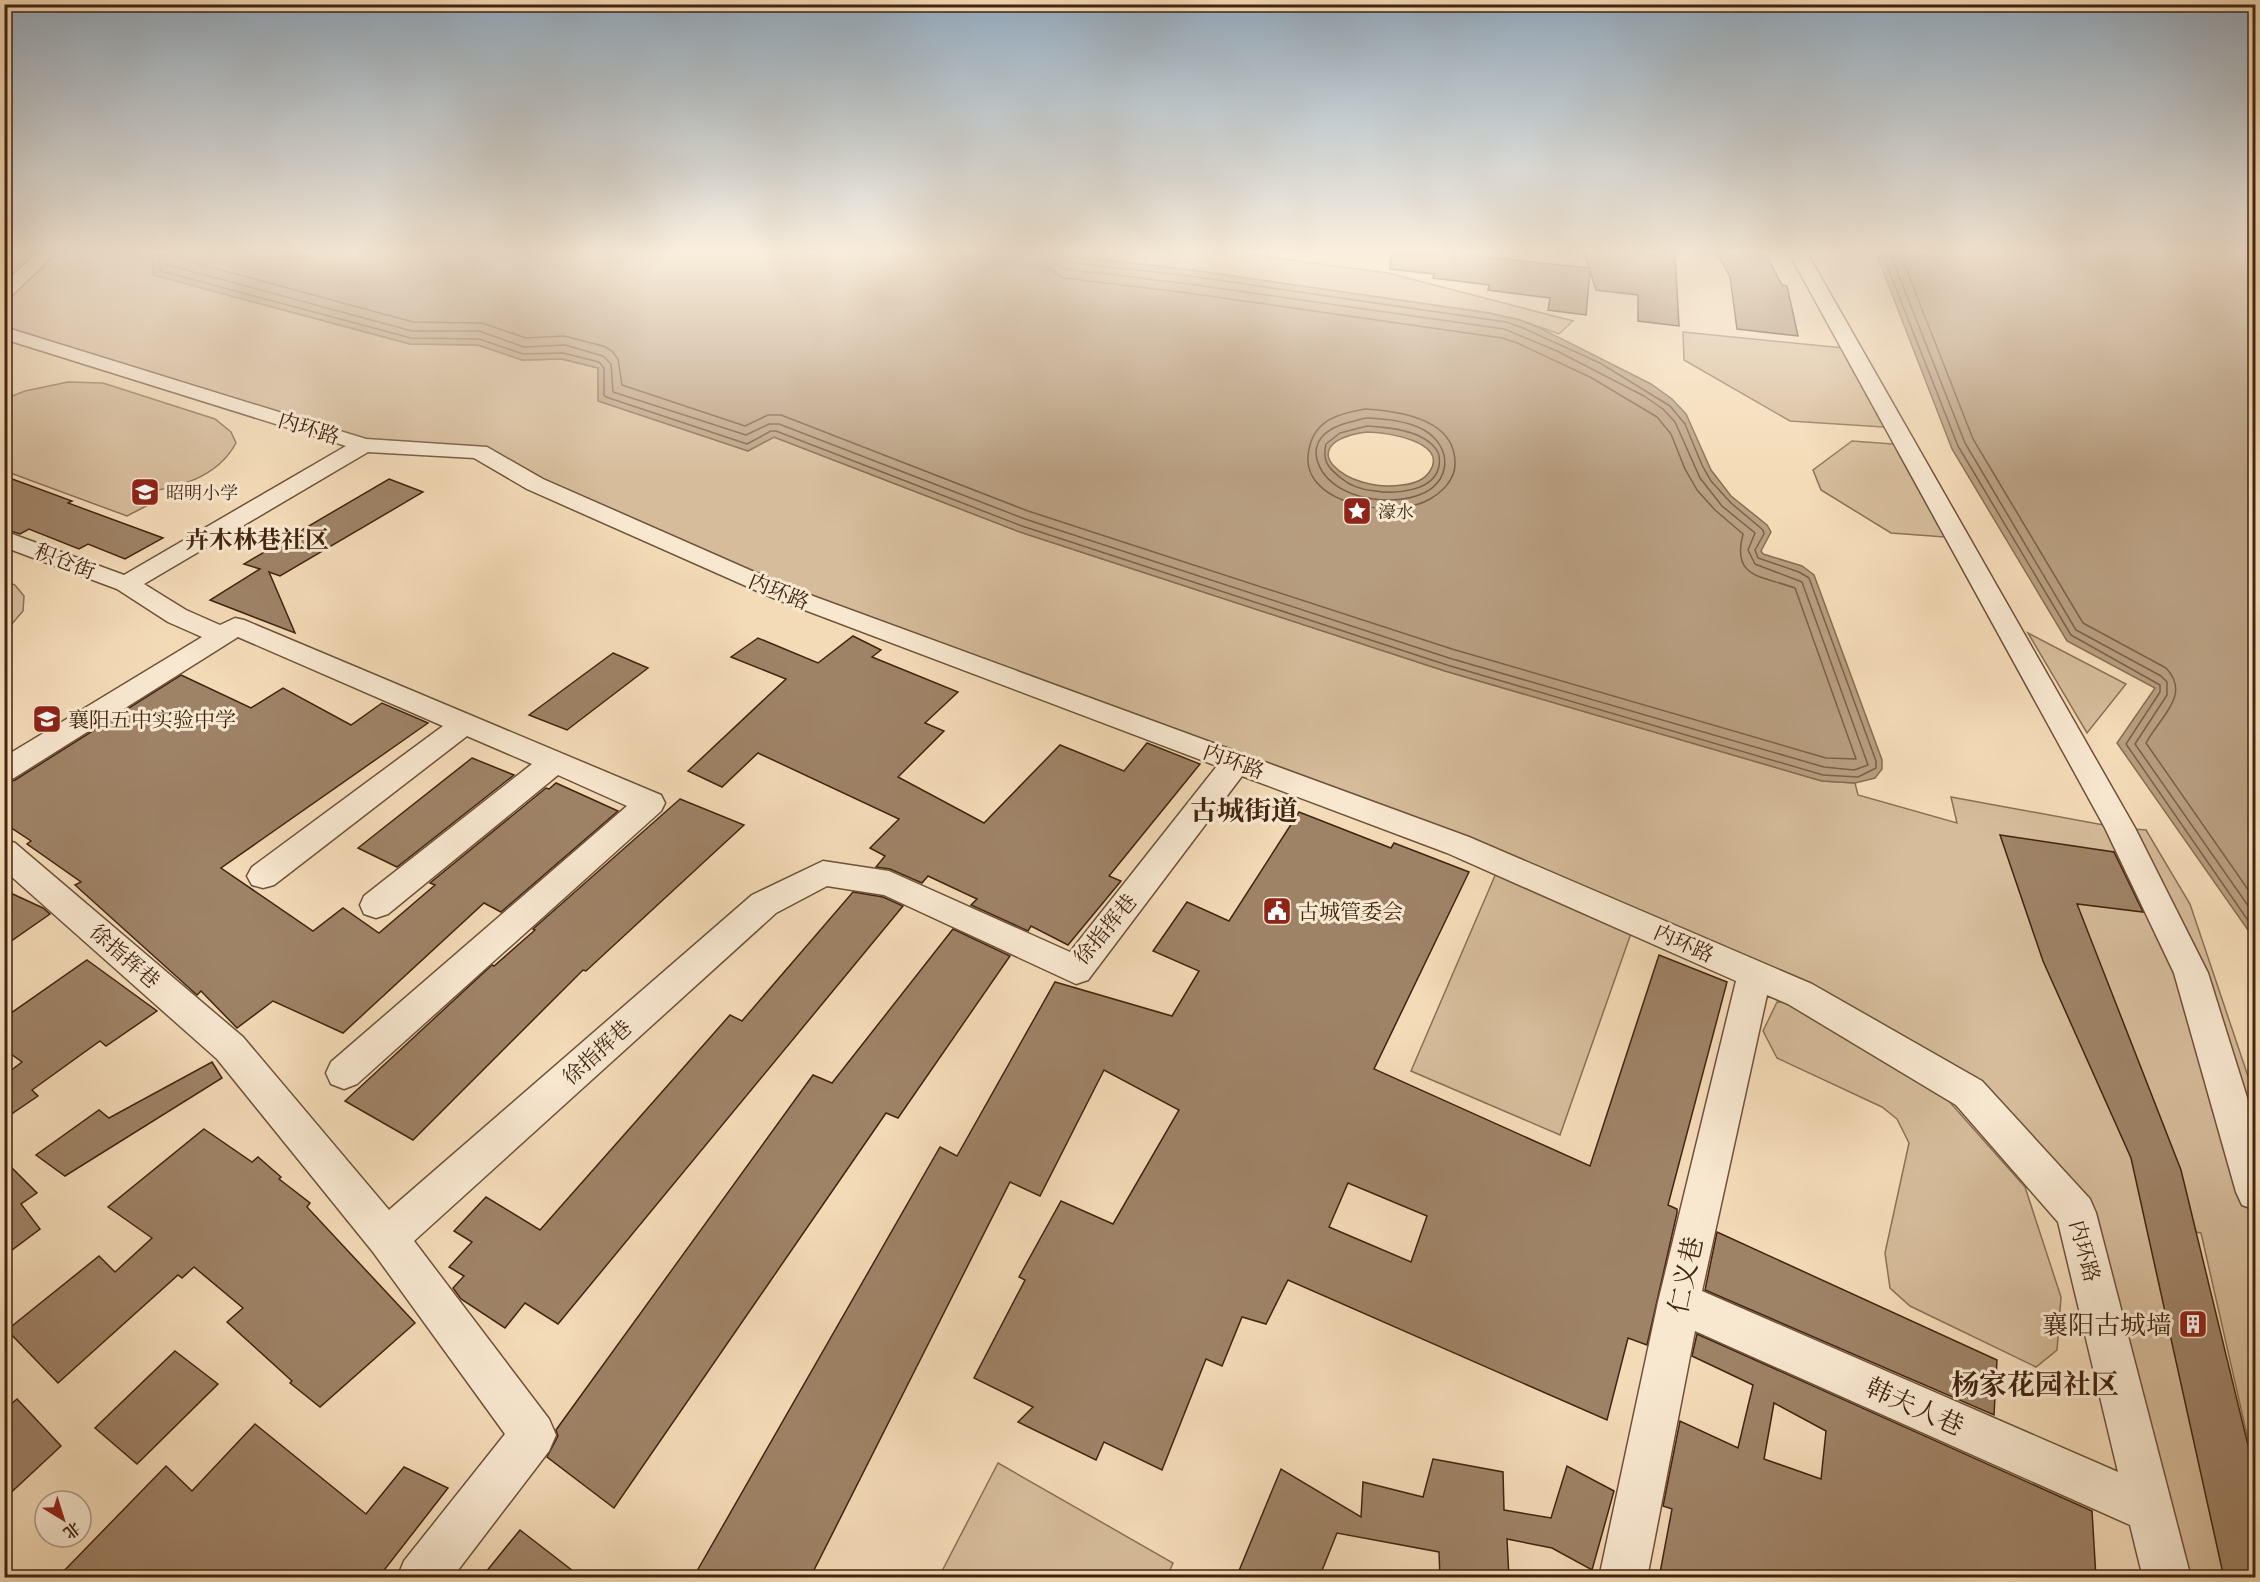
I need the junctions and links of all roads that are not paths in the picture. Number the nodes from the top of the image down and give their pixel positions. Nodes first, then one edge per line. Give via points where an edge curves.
1 (1840, 327) edge
2 (4, 333) edge
3 (364, 445) junction
4 (4, 538) edge
5 (126, 584) junction
6 (222, 636) junction
7 (466, 723) junction
8 (555, 762) junction
9 (1236, 762) junction
10 (4, 771) edge
11 (4, 851) edge
12 (264, 876) dead end
13 (375, 905) dead end
14 (1755, 974) junction
15 (344, 1072) dead end
16 (2256, 1192) edge
17 (387, 1238) junction
18 (1679, 1302) junction
19 (2150, 1510) junction
20 (421, 1578) edge
21 (1623, 1578) edge
22 (2167, 1578) edge

1 - 16 street via 2120,828 2181,952 2191,973
2 - 3 street, 内环路
3 - 5 street
3 - 9 street, 内环路 via 479,452 535,484 782,593
4 - 5 street, 积仓街
5 - 6 street, 积仓街 via 177,616
6 - 7 street via 235,626
6 - 10 street
7 - 8 street
7 - 12 street
8 - 13 street
8 - 15 street via 650,803
9 - 14 street, 内环路 via 1458,845
9 - 17 street, 徐指挥巷 via 1076,970 889,883 823,873 764,904
11 - 17 street, 徐指挥巷 via 230,1048
14 - 18 street, 仁义巷
14 - 19 street, 内环路 via 1800,994 1969,1093 2076,1213
17 - 20 street via 533,1436
18 - 19 street, 韩夫人巷
18 - 21 street, 仁义巷
19 - 22 street, 内环路

